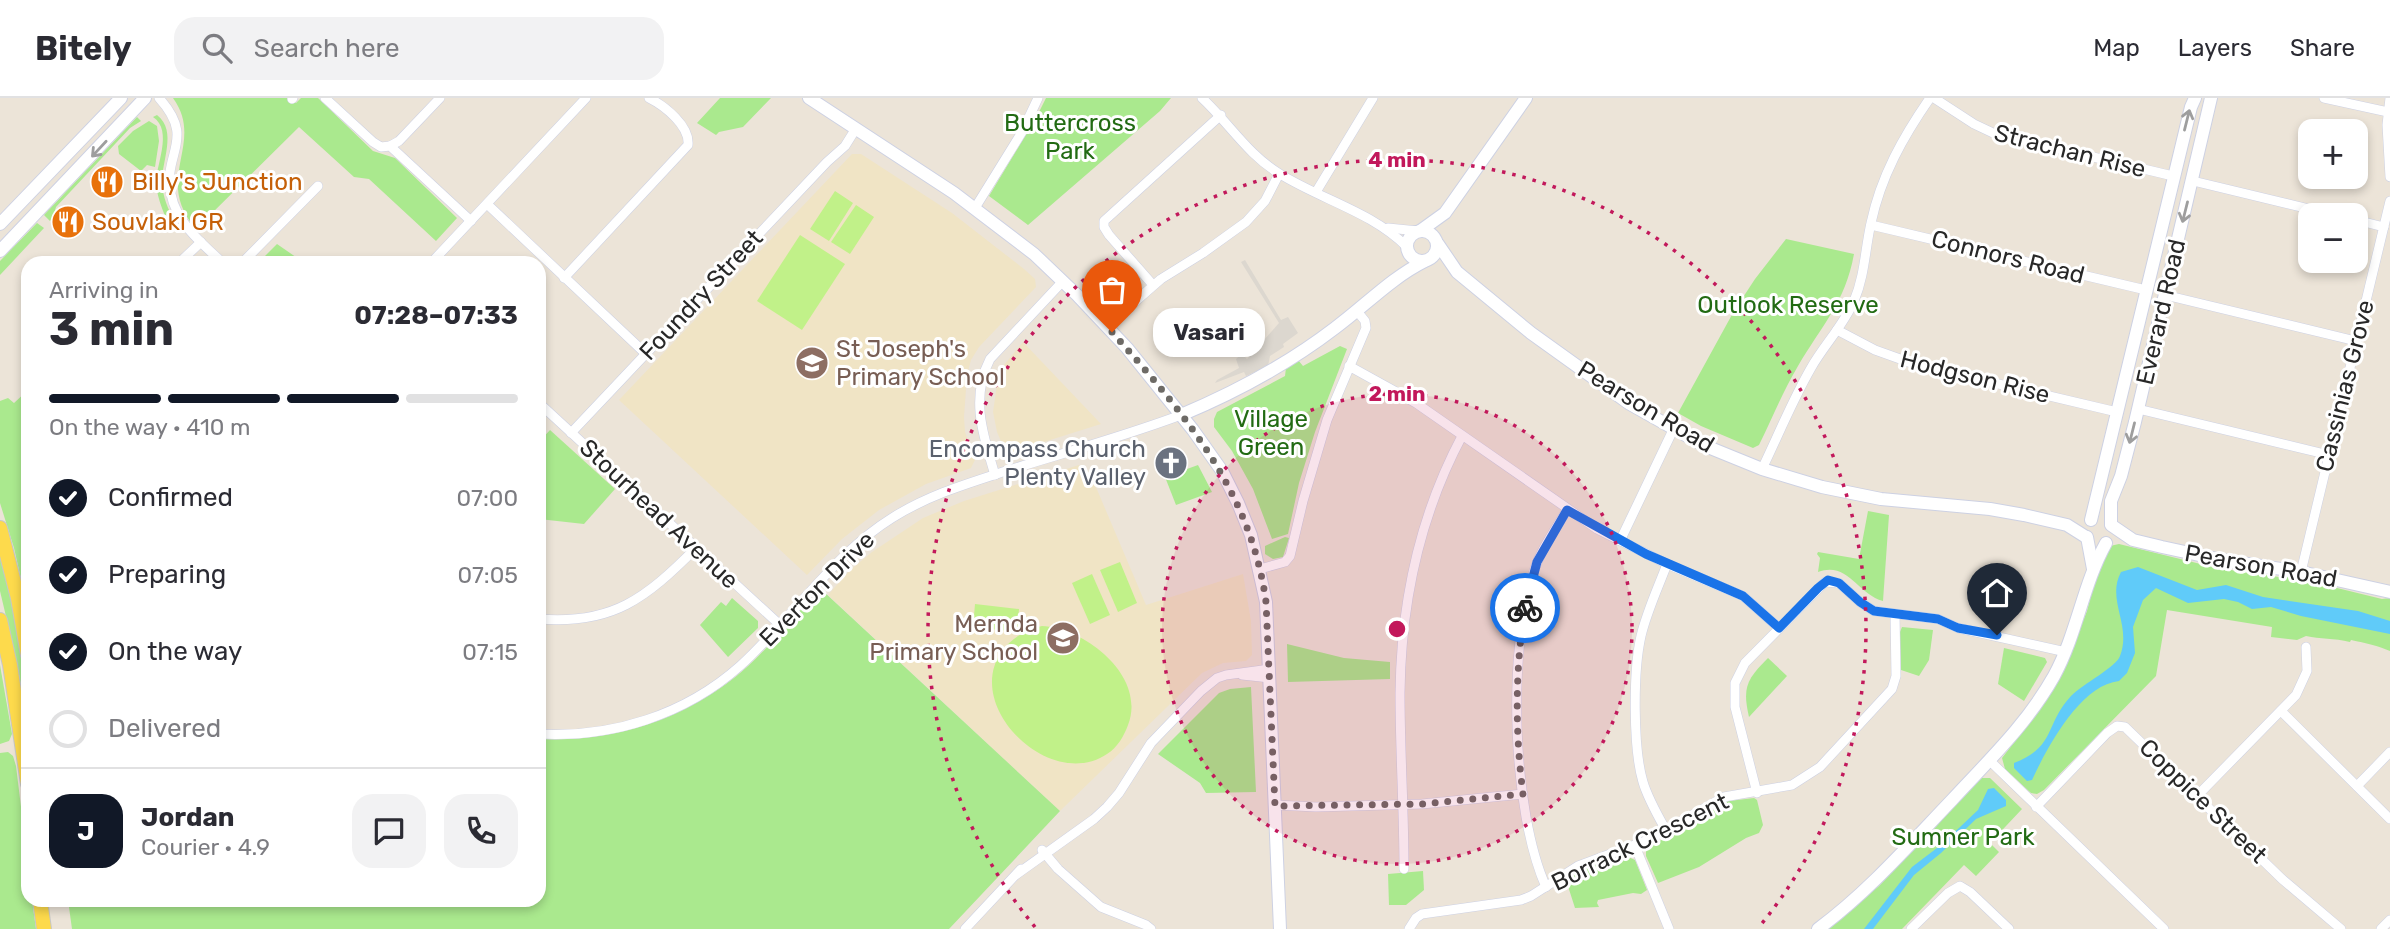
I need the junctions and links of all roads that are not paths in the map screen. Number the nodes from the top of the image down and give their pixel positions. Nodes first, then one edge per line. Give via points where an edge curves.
1 (121, 98) edge
2 (145, 98) edge
3 (159, 98) edge
4 (325, 98) edge
5 (440, 98) edge
6 (586, 98) edge
7 (649, 98) edge
8 (809, 98) edge
9 (1038, 98) edge
10 (1202, 98) edge
11 (1373, 98) edge
12 (1525, 98) edge
13 (1932, 98) edge
14 (2195, 98) edge
15 (2211, 98) edge
16 (2324, 98) edge
17 (2390, 98) edge
18 (2388, 112) junction
19 (1220, 116) junction
20 (853, 128) junction
21 (394, 144) junction
22 (1279, 174) junction
23 (2173, 176) junction
24 (2390, 177) edge
25 (2193, 181) junction
26 (318, 186) dead end
27 (1316, 192) junction
28 (2390, 201) edge
29 (487, 204) junction
30 (2298, 206) edge
31 (975, 208) junction
32 (1445, 213) junction
33 (471, 221) junction
34 (2368, 223) edge
35 (0, 224) edge
36 (1871, 225) junction
37 (2384, 227) junction
38 (1388, 228) junction
39 (1419, 231) junction
40 (2160, 233) junction
41 (2179, 238) junction
42 (201, 242) junction
43 (1438, 243) junction
44 (1407, 248) junction
45 (0, 251) edge
46 (186, 256) edge
47 (216, 256) edge
48 (249, 256) edge
49 (438, 256) edge
50 (541, 256) edge
51 (1426, 260) junction
52 (546, 261) edge
53 (1457, 272) junction
54 (1397, 276) junction
55 (564, 278) junction
56 (1063, 281) junction
57 (1153, 285) junction
58 (2146, 290) junction
59 (2165, 295) junction
60 (1357, 311) junction
61 (1107, 327) junction
62 (1838, 330) junction
63 (2356, 341) junction
64 (646, 354) junction
65 (1349, 366) junction
66 (2138, 409) junction
67 (546, 410) edge
68 (2117, 412) junction
69 (1181, 415) junction
70 (1673, 430) junction
71 (571, 433) junction
72 (1461, 436) junction
73 (2329, 455) junction
74 (1762, 470) junction
75 (995, 475) junction
76 (1567, 510) junction
77 (2091, 520) junction
78 (2067, 525) junction
79 (2111, 525) junction
80 (0, 528) edge
81 (2087, 537) junction
82 (2133, 540) junction
83 (1620, 541) junction
84 (2107, 542) junction
85 (696, 548) junction
86 (1667, 564) junction
87 (1261, 569) junction
88 (2093, 569) junction
89 (2301, 572) junction
90 (2390, 592) edge
91 (1895, 614) junction
92 (21, 615) edge
93 (546, 619) edge
94 (0, 620) edge
95 (780, 625) junction
96 (1779, 628) junction
97 (2306, 647) dead end
98 (2066, 652) junction
99 (1270, 673) junction
100 (2281, 711) junction
101 (546, 734) edge
102 (21, 738) edge
103 (2390, 752) edge
104 (1988, 763) junction
105 (2357, 786) junction
106 (1757, 793) junction
107 (1523, 794) junction
108 (2197, 796) junction
109 (1403, 804) junction
110 (2036, 807) junction
111 (1275, 809) junction
112 (2390, 819) edge
113 (1667, 832) junction
114 (1635, 846) junction
115 (1043, 851) junction
116 (1404, 869) dead end
117 (1546, 887) junction
118 (42, 907) edge
119 (48, 907) edge
120 (2390, 920) edge
121 (47, 929) edge
122 (965, 929) edge
123 (1151, 929) edge
124 (1280, 929) edge
125 (1409, 929) edge
126 (1669, 929) edge
127 (1818, 929) edge
128 (1911, 929) edge
129 (2009, 929) edge
130 (2164, 929) edge
131 (2341, 929) edge
132 (2381, 929) edge

1 - 35 street
2 -> 45 street
3 - 42 street via 177,127 172,199 181,219
4 - 21 street via 377,146
5 - 21 street
6 - 29 street
7 - 55 street via 687,132 688,145
8 - 20 street
9 - 31 street via 1023,132
10 - 19 street
11 - 27 street
12 - 32 street
13 - 23 street, Strachan Rise via 1993,133
13 - 36 street via 1889,167
23 -> 14 street, Everard Road
15 - 25 street, Everard Road
16 - 18 street
17 - 18 street
18 - 24 street
19 - 22 street
19 - 57 street via 1104,220 1109,235
20 - 31 street
20 - 64 street, Foundry Street via 845,146
21 - 33 street via 409,164
22 - 27 street
22 - 57 street via 1265,201 1246,222
23 - 40 street, Everard Road
25 - 30 street
25 -> 41 street, Everard Road
26 - 48 street
27 - 38 street
28 - 37 street, Cassinias Grove
29 - 33 street
29 - 50 street
31 - 56 street
32 - 39 street
32 - 43 street
33 - 49 street
34 - 37 street
36 - 58 street, Connors Road
36 - 62 street via 1860,284
37 - 63 street, Cassinias Grove
38 - 39 street
38 - 44 street
39 - 43 street via 1429,232
39 - 44 street via 1410,237
40 - 41 street
40 - 58 street, Everard Road
41 - 59 street, Everard Road
42 - 46 street
42 - 47 street
43 - 51 street via 1435,254
43 - 53 street, Pearson Road
44 - 51 street via 1412,257
44 - 54 street
51 - 53 street, Pearson Road
51 - 54 street
52 - 55 street
53 - 70 street, Pearson Road via 1581,370
54 - 60 street
55 - 64 street
56 - 61 street
56 - 75 street via 984,370 979,420
57 - 61 street
58 - 68 street, Everard Road
59 - 63 street
59 - 66 street, Everard Road
60 - 65 street via 1366,328
60 - 69 street via 1268,373
61 - 69 street
62 - 68 street, Hodgson Rise via 1914,364
62 - 74 street via 1798,392
63 - 73 street, Cassinias Grove
64 - 71 street, Foundry Street
65 - 72 street
65 - 87 street via 1327,420 1290,556
66 - 73 street
66 -> 79 street, Everard Road via 2111,501
67 - 71 street, Stourhead Avenue
68 - 77 street, Everard Road
69 - 75 street, Everton Drive
69 - 87 street via 1230,487
70 - 74 street, Pearson Road
70 - 83 street
71 - 85 street, Stourhead Avenue
72 - 76 street
72 - 109 street via 1430,507 1410,590 1400,693
73 - 89 street, Cassinias Grove
74 - 78 street, Pearson Road via 1856,495 1990,509
75 - 95 street, Everton Drive via 934,496 891,518 847,553
76 - 83 street
76 - 107 street via 1537,562 1524,611 1517,695
77 - 78 street, Pearson Road
77 - 79 street via 2104,518
77 - 81 street
78 - 81 street, Pearson Road
79 - 82 street, Pearson Road
79 - 84 street
80 - 92 main road
81 - 84 street via 2093,544
81 - 88 street
82 - 84 street, Pearson Road
82 - 89 street, Pearson Road
83 - 86 street
84 - 88 street
85 - 93 street via 661,583 629,604 583,618
85 - 95 street, Stourhead Avenue
86 - 96 street via 1743,596
86 - 113 street via 1640,638 1636,706 1642,778
87 - 99 street
88 - 98 street
89 - 90 street, Pearson Road
91 - 96 street via 1867,607 1839,583 1828,580
91 - 98 street via 1938,619 1958,628
91 - 106 street, Borrack Crescent via 1892,690 1810,776
94 - 102 main road
95 - 101 street, Everton Drive via 725,678 667,712 604,731
96 - 106 street via 1745,663 1735,683 1735,707
97 - 100 street via 2303,682
98 - 104 street via 2032,712
99 - 111 street
99 - 115 street via 1217,678 1150,743 1107,807
100 - 105 street
100 - 108 street
103 - 105 street
104 - 110 street
104 - 127 street via 1873,884
105 - 112 street
106 - 113 street, Borrack Crescent via 1724,797
107 - 109 street
107 - 117 street via 1534,856
108 - 110 street, Coppice Street via 2129,729 2120,726 2107,733
108 - 131 street, Coppice Street
109 - 111 street
109 - 116 street
110 - 130 street
111 - 124 street
113 - 114 street, Borrack Crescent
114 - 117 street, Borrack Crescent via 1578,866
114 - 126 street
115 - 122 street via 1024,864
115 - 123 street via 1101,907
117 - 125 street, Borrack Crescent via 1521,900 1422,914
118 - 121 main road
119 - 121 main road
120 - 132 street
128 - 129 street via 1960,886

